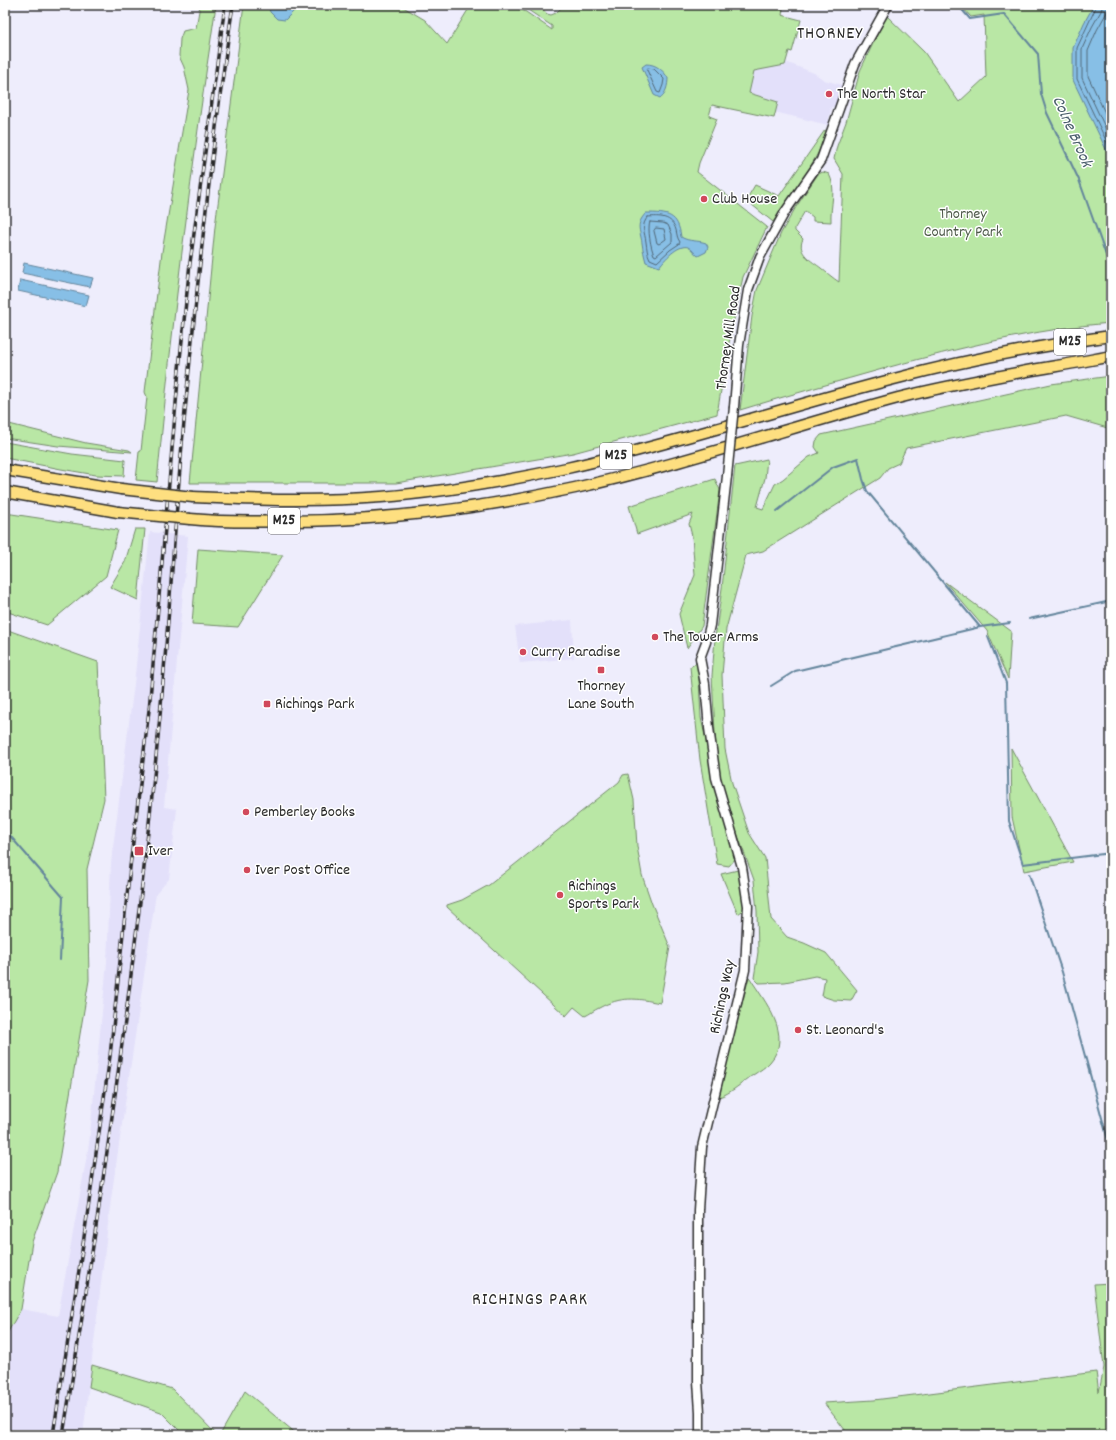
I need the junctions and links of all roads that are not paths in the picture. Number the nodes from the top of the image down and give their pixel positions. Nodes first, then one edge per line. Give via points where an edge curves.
1 (888, 5) edge
2 (1111, 336) edge
3 (1111, 356) edge
4 (1091, 361) junction
5 (1111, 361) edge
6 (5, 470) edge
7 (5, 492) edge
8 (700, 658) joint
9 (700, 1435) edge

1 - 8 street, Thorney Mill Road, bridge via 855,64 821,160 785,212 760,257 748,290 739,345 710,625
2 - 6 highway, M25, bridge via 1029,349 895,378 628,453 564,468 499,481 382,497 193,497 121,490
3 - 4 highway, M25
4 - 5 highway
4 - 7 highway, M25, bridge via 919,393 576,488 492,504 394,517 224,522 118,512
8 - 9 street, Richings Way via 716,778 742,867 748,906 745,970 702,1147 698,1210 697,1319

